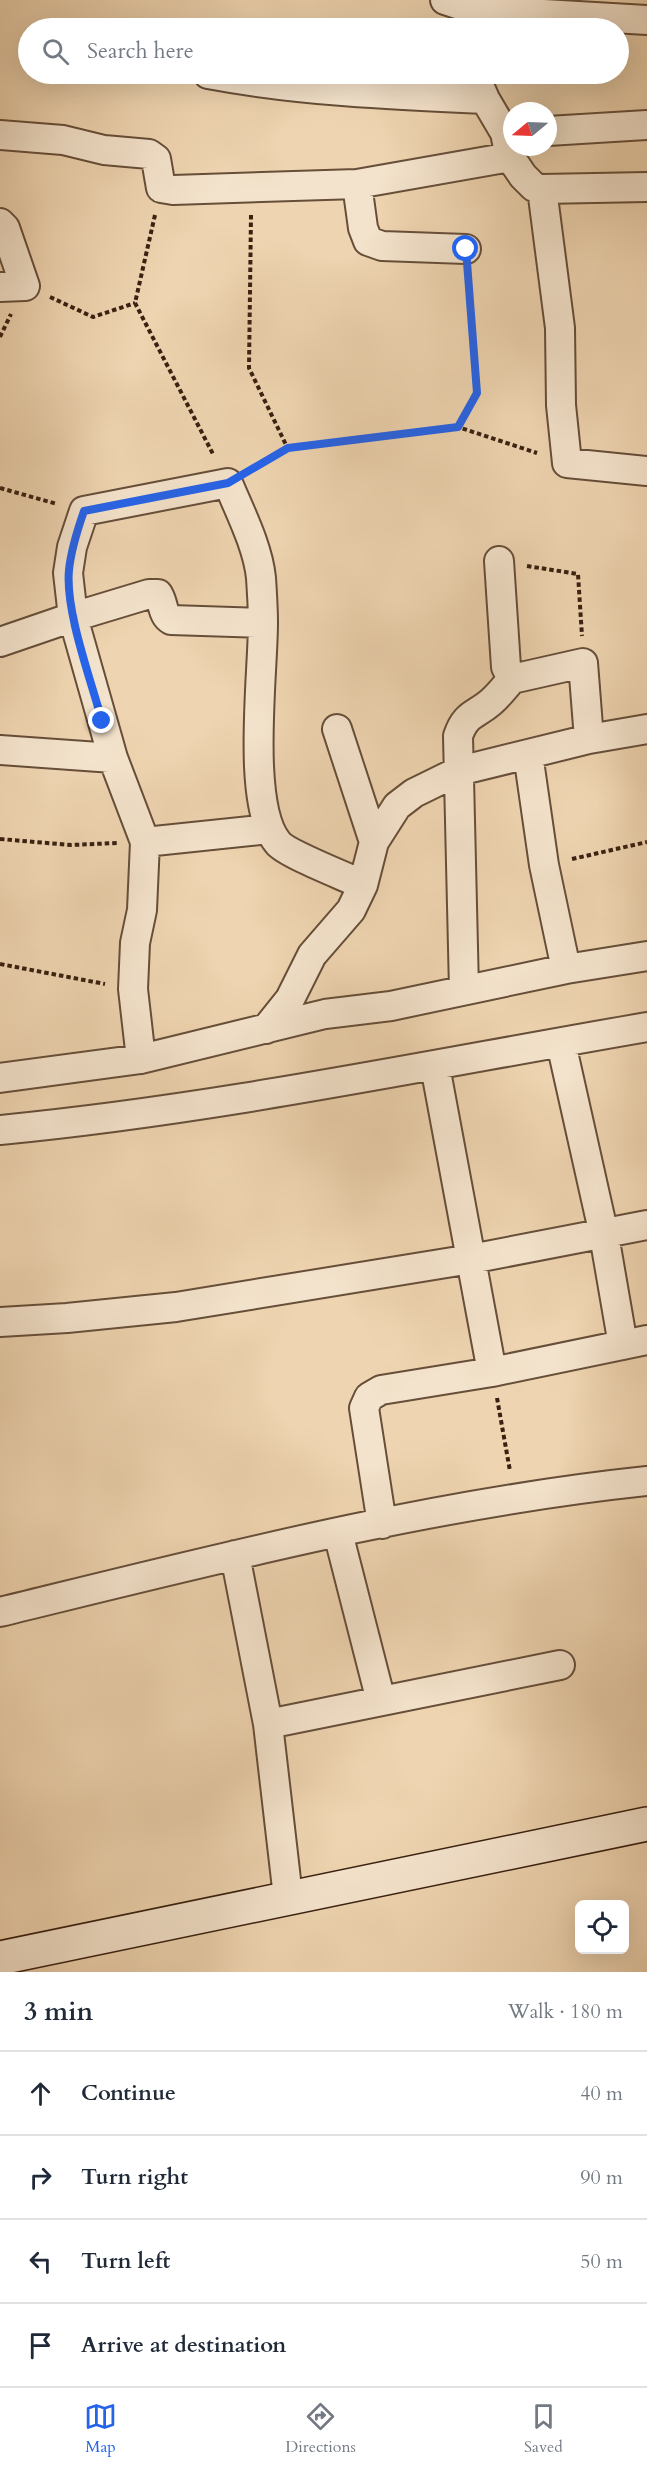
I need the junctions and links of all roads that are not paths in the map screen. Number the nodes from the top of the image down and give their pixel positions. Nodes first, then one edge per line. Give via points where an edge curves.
1 (445, 0) edge
2 (472, 18) edge
3 (629, 21) edge
4 (647, 21) edge
5 (277, 84) edge
6 (480, 86) edge
7 (647, 124) edge
8 (503, 130) edge
9 (557, 130) edge
10 (0, 135) edge
11 (503, 143) edge
12 (515, 156) edge
13 (357, 184) junction
14 (647, 187) edge
15 (543, 189) junction
16 (0, 223) edge
17 (466, 249) road end
18 (12, 286) edge
19 (647, 471) edge
20 (499, 561) road end
21 (73, 617) junction
22 (263, 623) junction
23 (0, 642) edge
24 (512, 680) junction
25 (337, 729) dead end
26 (647, 729) edge
27 (589, 740) junction
28 (0, 750) edge
29 (528, 754) junction
30 (113, 758) junction
31 (459, 771) junction
32 (269, 829) junction
33 (145, 842) junction
34 (374, 842) junction
35 (363, 885) junction
36 (647, 956) edge
37 (566, 969) junction
38 (464, 990) junction
39 (647, 1027) edge
40 (266, 1029) junction
41 (561, 1043) junction
42 (141, 1059) junction
43 (435, 1066) junction
44 (0, 1078) edge
45 (0, 1130) edge
46 (647, 1225) edge
47 (604, 1235) junction
48 (471, 1259) junction
49 (0, 1322) edge
50 (635, 1342) edge
51 (492, 1372) junction
52 (647, 1481) edge
53 (382, 1524) junction
54 (338, 1533) junction
55 (235, 1555) junction
56 (0, 1612) edge
57 (560, 1665) dead end
58 (381, 1701) junction
59 (268, 1724) junction
60 (647, 1824) edge
61 (288, 1897) junction
62 (0, 1958) edge

1 - 2 street
3 - 4 street
5 - 6 street via 370,94
6 - 8 street
7 - 9 street
10 - 13 street via 63,140 104,150 148,154 156,159 161,188 173,190
11 - 13 street
12 - 15 street via 524,176 534,187
13 - 17 street via 368,241 382,246
14 - 15 street
15 - 19 street via 558,310 567,463
16 - 18 street via 5,228
20 - 24 street via 506,667
21 - 22 street via 158,594 171,620
21 - 22 street via 68,573 84,511 228,483 261,575
21 - 23 street
21 - 30 street
22 - 32 street via 260,784
24 - 27 street via 584,663
24 - 31 street via 490,703 462,723
25 - 34 street
26 - 27 street
27 - 29 street
28 - 30 street
29 - 31 street
29 - 37 street via 544,865
30 - 33 street
31 - 34 street via 397,806
31 - 38 street
32 - 33 street
32 - 35 street via 286,850
33 - 42 street via 133,989
34 - 35 street
35 - 40 street via 351,910 312,955 290,999
36 - 37 street
37 - 38 street
38 - 40 street via 391,1006 325,1014
39 - 41 street
40 - 42 street
41 - 43 street
41 - 47 street
42 - 44 street
43 - 45 street via 88,1122
43 - 48 street
46 - 47 street
47 - 48 street
47 - 50 street
48 - 49 street via 176,1307
48 - 51 street
50 - 51 street
51 - 53 street via 381,1390 369,1397 364,1408
52 - 53 street via 515,1498
53 - 54 street
54 - 55 street
54 - 58 street
55 - 56 street
55 - 59 street
57 - 58 street
58 - 59 street
59 - 61 street
60 - 61 street
61 - 62 street

